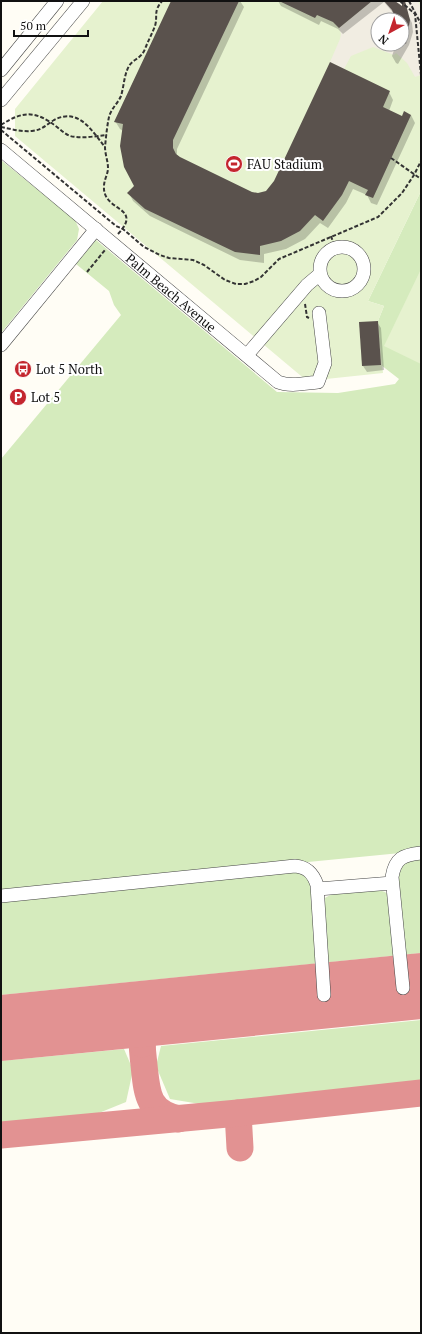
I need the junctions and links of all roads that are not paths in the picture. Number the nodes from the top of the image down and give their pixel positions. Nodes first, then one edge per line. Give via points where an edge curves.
1 (57, 1) edge
2 (83, 1) edge
3 (1, 70) edge
4 (1, 100) edge
5 (1, 150) edge
6 (96, 230) junction
7 (320, 274) junction
8 (319, 313) dead end
9 (1, 345) edge
10 (247, 356) junction
11 (421, 853) edge
12 (392, 883) junction
13 (318, 888) junction
14 (1, 896) edge
15 (403, 988) dead end
16 (324, 995) dead end

1 - 3 street
2 - 4 street
5 - 6 street, Palm Beach Avenue
6 - 9 street
6 - 10 street, Palm Beach Avenue
7 - 7 street via 330,288 339,291 356,286 364,270 358,254 333,242 323,257
7 - 10 street via 306,285
8 - 10 street, Palm Beach Avenue via 325,363 318,382 293,385 278,382
11 - 12 street via 400,858 393,870
12 - 13 street
12 - 15 street
13 - 14 street via 315,878 306,868 294,866
13 - 16 street

